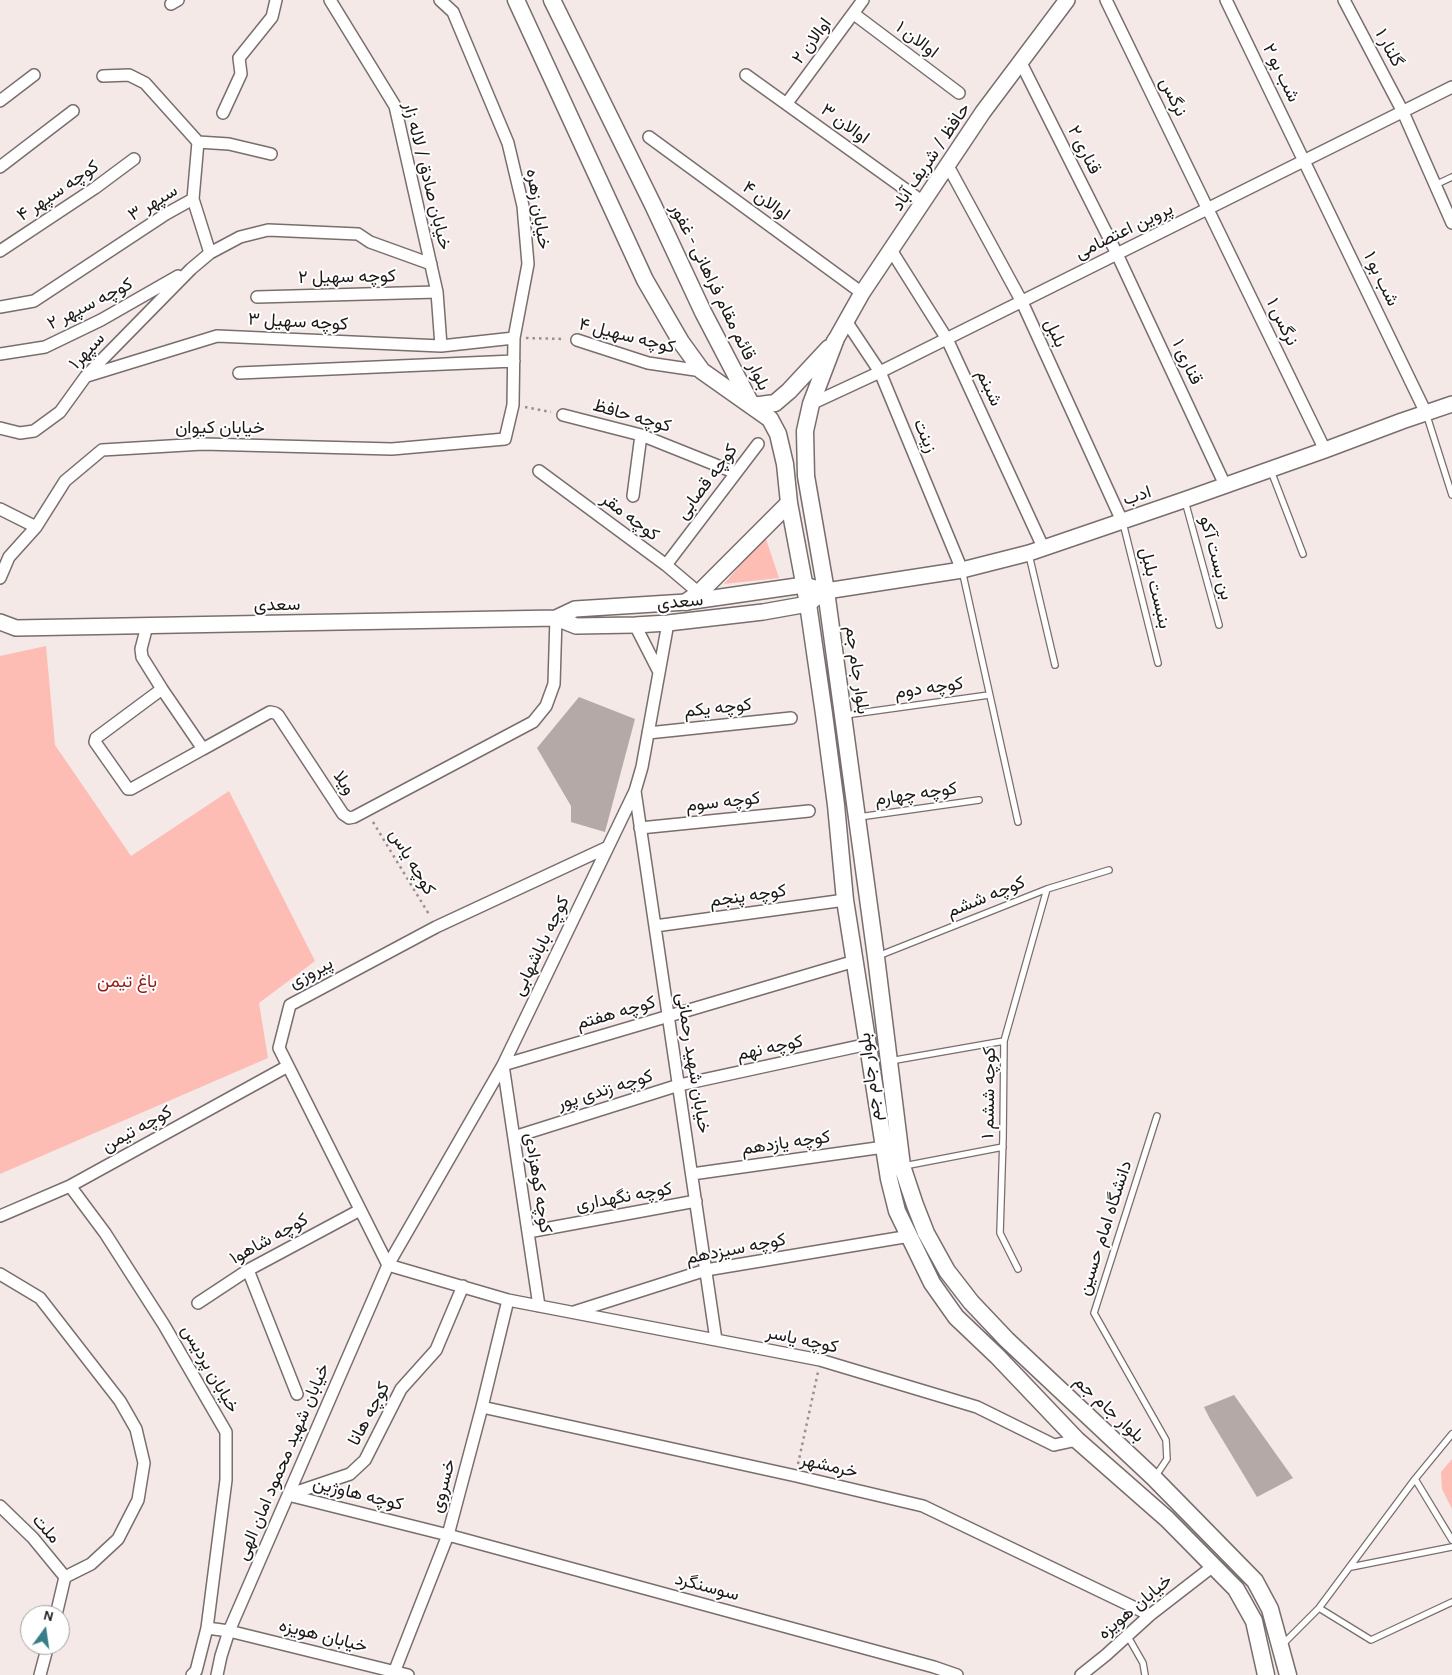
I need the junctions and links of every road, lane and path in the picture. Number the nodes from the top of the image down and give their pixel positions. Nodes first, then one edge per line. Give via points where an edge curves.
1 (276, 0) edge
2 (330, 0) edge
3 (440, 0) edge
4 (516, 0) edge
5 (552, 0) edge
6 (863, 0) edge
7 (1067, 0) edge
8 (1106, 0) edge
9 (1226, 0) edge
10 (1344, 0) edge
11 (854, 14) junction
12 (1020, 61) junction
13 (34, 75) dead end
14 (746, 75) dead end
15 (103, 76) dead end
16 (1452, 87) edge
17 (959, 94) dead end
18 (0, 101) edge
19 (786, 103) junction
20 (72, 111) dead end
21 (1403, 112) junction
22 (223, 113) dead end
23 (649, 137) dead end
24 (198, 142) junction
25 (271, 154) dead end
26 (134, 159) dead end
27 (1304, 161) junction
28 (948, 166) junction
29 (0, 167) edge
30 (1452, 177) edge
31 (1435, 185) junction
32 (193, 199) junction
33 (923, 202) junction
34 (1208, 209) junction
35 (1452, 223) edge
36 (891, 250) junction
37 (0, 251) edge
38 (210, 253) junction
39 (1117, 254) junction
40 (430, 264) junction
41 (191, 269) junction
42 (437, 292) junction
43 (862, 293) junction
44 (257, 297) dead end
45 (1022, 302) junction
46 (0, 307) edge
47 (846, 320) junction
48 (514, 338) junction
49 (947, 339) junction
50 (577, 340) joint
51 (835, 341) junction
52 (441, 346) junction
53 (0, 354) edge
54 (514, 361) junction
55 (702, 371) junction
56 (880, 372) junction
57 (239, 373) dead end
58 (86, 376) junction
59 (811, 404) junction
60 (1452, 404) edge
61 (514, 405) junction
62 (752, 406) junction
63 (1426, 413) junction
64 (563, 415) joint
65 (0, 428) edge
66 (641, 434) junction
67 (505, 439) joint
68 (758, 444) dead end
69 (1325, 450) junction
70 (1270, 469) junction
71 (539, 471) dead end
72 (736, 473) junction
73 (1224, 485) junction
74 (1452, 495) edge
75 (634, 496) dead end
76 (1184, 500) junction
77 (789, 503) junction
78 (0, 509) edge
79 (1122, 520) junction
80 (36, 527) junction
81 (1036, 550) junction
82 (1303, 554) dead end
83 (666, 566) junction
84 (962, 570) junction
85 (0, 578) edge
86 (804, 585) junction
87 (826, 591) junction
88 (692, 597) junction
89 (808, 604) junction
90 (556, 618) junction
91 (0, 622) edge
92 (668, 623) junction
93 (635, 625) junction
94 (1219, 625) dead end
95 (148, 626) junction
96 (1158, 663) dead end
97 (1055, 665) dead end
98 (658, 670) junction
99 (162, 689) junction
100 (989, 696) junction
101 (843, 715) junction
102 (791, 718) dead end
103 (648, 734) junction
104 (202, 749) junction
105 (635, 792) junction
106 (979, 800) dead end
107 (366, 810) junction
108 (809, 811) dead end
109 (857, 817) junction
110 (1018, 822) dead end
111 (640, 828) junction
112 (608, 847) junction
113 (1109, 870) dead end
114 (1047, 889) junction
115 (845, 900) junction
116 (655, 926) junction
117 (436, 927) junction
118 (876, 957) junction
119 (855, 961) junction
120 (668, 1016) junction
121 (1004, 1041) junction
122 (868, 1044) junction
123 (888, 1061) junction
124 (502, 1065) junction
125 (288, 1066) junction
126 (679, 1086) junction
127 (1156, 1116) dead end
128 (514, 1137) junction
129 (884, 1147) junction
130 (1003, 1147) junction
131 (902, 1166) junction
132 (692, 1174) junction
133 (70, 1186) junction
134 (696, 1201) junction
135 (360, 1210) junction
136 (0, 1216) edge
137 (528, 1232) junction
138 (910, 1236) junction
139 (388, 1265) junction
140 (1018, 1269) dead end
141 (248, 1270) junction
142 (706, 1270) junction
143 (0, 1274) edge
144 (463, 1286) junction
145 (508, 1300) junction
146 (198, 1303) dead end
147 (539, 1306) junction
148 (572, 1312) junction
149 (716, 1340) junction
150 (820, 1360) junction
151 (297, 1394) dead end
152 (482, 1407) junction
153 (1452, 1434) edge
154 (1077, 1440) junction
155 (796, 1476) junction
156 (1154, 1478) junction
157 (1415, 1480) junction
158 (288, 1495) junction
159 (0, 1506) edge
160 (448, 1535) junction
161 (1452, 1540) edge
162 (1452, 1546) edge
163 (1212, 1567) junction
164 (1351, 1567) junction
165 (65, 1577) junction
166 (1452, 1602) edge
167 (58, 1605) edge
168 (1318, 1608) junction
169 (1150, 1614) junction
170 (206, 1628) junction
171 (229, 1631) junction
172 (1127, 1636) junction
173 (1281, 1646) junction
174 (45, 1655) edge
175 (933, 1671) edge
176 (392, 1674) edge
177 (40, 1675) edge
178 (192, 1675) edge
179 (217, 1675) edge
180 (408, 1675) edge
181 (957, 1675) edge
182 (1081, 1675) edge
183 (1145, 1675) edge
184 (1266, 1675) edge
185 (1288, 1675) edge

1 - 22 street via 272,17 239,58 241,74
2 - 40 street, خیابان صادق / لاله زار via 395,106
3 - 48 street, خیابان زهره via 453,12 508,143 523,206 528,264
4 - 55 main road, بلوار قائم مقام فراهانی - غفور via 645,280 680,342
5 - 62 main road, بلوار قائم مقام فراهانی - غفور
6 - 11 street, اوالان ۲
7 - 12 street, حافظ / شریف آباد
8 - 34 street, نرگس
9 - 27 street, شب بو ۲
10 - 21 street, گلنار ۱
11 - 17 street, اوالان ۱
11 - 19 street, اوالان ۲
12 - 28 street, حافظ / شریف آباد
12 - 39 street, قناری ۲
13 - 18 street
14 - 19 street, اوالان ۳
15 - 24 street via 129,75 145,83
16 - 21 street, پروین اعتصامی
19 - 33 street, اوالان ۳
20 - 29 street
21 - 27 street, پروین اعتصامی
21 - 31 street, گلنار ۱
23 - 43 street, اوالان ۴
24 - 25 street via 229,144
24 - 32 street, سپهر ۳
26 - 37 street, کوچه سپهر ۴
27 - 34 street, پروین اعتصامی
27 - 63 street, شب بو ۱
28 - 33 street, حافظ / شریف آباد
28 - 45 street, بلبل
30 - 31 lane
31 - 35 street, گلنار ۱
32 - 38 street
32 - 46 street, سپهر ۳ via 158,218 34,302
33 - 36 street, حافظ / شریف آباد
34 - 39 street, پروین اعتصامی
34 - 69 street, نرگس ۱
36 - 43 street, حافظ / شریف آباد
36 - 49 street, شبنم
38 - 40 street via 240,238 268,230 358,234 370,242
38 - 41 street
39 - 45 street, پروین اعتصامی
39 - 73 street, قناری ۱
40 - 42 street, خیابان صادق / لاله زار
41 - 53 street, کوچه سپهر ۲ via 101,320 45,347
41 - 58 street, سپهر۱
42 - 44 street, کوچه سهیل ۲
42 - 52 street, خیابان صادق / لاله زار
43 - 47 street, حافظ / شریف آباد
45 - 49 street, پروین اعتصامی
45 - 79 street, بلبل
47 - 51 street, حافظ / شریف آباد
47 - 56 street, زینت
48 - 50 path, کوچه سهیل ۴
48 - 52 street, کوچه سهیل ۳
48 - 54 street, خیابان زهره
49 - 56 street, پروین اعتصامی
49 - 81 street, شبنم
50 - 55 street, کوچه سهیل ۴ via 648,363
51 - 59 main road, بلوار جام جم
51 - 62 main road via 775,404
52 - 58 street, کوچه سهیل ۳ via 217,336
54 - 57 street
54 - 61 street, خیابان زهره
55 - 62 main road, بلوار قائم مقام فراهانی - غفور
56 - 59 street, پروین اعتصامی
56 - 84 street, زینت
58 - 65 street, سپهر۱ via 60,412 34,431 20,433
59 - 87 main road, بلوار جام جم via 805,431 806,476
60 - 63 street, ادب
61 - 64 path
61 - 67 street, خیابان زهره
62 - 77 main road, بلوار جام جم via 770,419 778,434
63 - 69 street, ادب
63 - 74 lane
64 - 66 street, کوچه حافظ
66 - 72 street, کوچه حافظ
66 - 75 street
67 - 80 street, خیابان کیوان via 392,449 203,444 102,450 65,481
68 - 72 street, کوچه قصابی
69 - 70 street, ادب
70 - 73 street, ادب
70 - 82 lane
71 - 83 street, کوچه مقر
72 - 83 street, کوچه قصابی
73 - 76 street, ادب
76 - 79 street, ادب
76 - 94 lane, بن بست آکو
77 - 86 main road, بلوار جام جم
77 - 88 main road
78 - 80 street
79 - 81 street, ادب
79 - 96 lane, بنبست بلبل
80 - 85 street, خیابان کیوان via 9,558
81 - 84 street, ادب
81 - 97 lane
83 - 88 street, کوچه مقر
84 - 87 street, ادب
84 - 100 lane
86 - 87 street
86 - 88 street, سعدی
86 - 89 main road, بلوار جام جم
87 - 89 street
87 - 101 main road, بلوار جام جم
88 - 90 street, سعدی via 575,609
89 - 92 street, سعدی
89 - 115 main road, بلوار جام جم via 835,796
90 - 93 street, سعدی via 576,626
90 - 95 street, سعدی
90 - 107 street, ویلا via 554,684 546,706 533,722
91 - 95 street, سعدی via 16,628
92 - 93 street, سعدی
92 - 98 street, کوچه باباشهابی
93 - 98 street
95 - 99 street via 141,653
98 - 103 street, کوچه باباشهابی
99 - 104 street
99 - 104 street via 96,738 95,742 128,789
100 - 101 lane, کوچه دوم
100 - 110 lane
101 - 109 main road, بلوار جام جم
102 - 103 street, کوچه یکم
103 - 105 street, کوچه باباشهابی
104 - 107 street, ویلا via 270,712 274,713 344,814 349,818
105 - 111 street, خیابان شهید رحمانی
105 - 112 street, کوچه باباشهابی
106 - 109 lane, کوچه چهارم
107 - 117 path, کوچه یاس
108 - 111 street, کوچه سوم
109 - 118 main road, بلوار جام جم
111 - 116 street, خیابان شهید رحمانی
112 - 117 street, پیروزی
112 - 124 street, کوچه باباشهابی
113 - 114 lane, کوچه ششم
114 - 118 lane, کوچه ششم
114 - 121 lane, کوچه ششم ۱
115 - 116 street, کوچه پنجم
115 - 119 main road, بلوار جام جم
116 - 120 street, خیابان شهید رحمانی
117 - 125 street, پیروزی via 290,1005 279,1048
118 - 119 main road
118 - 123 main road, بلوار جام جم
119 - 120 street, کوچه هفتم
119 - 122 main road, بلوار جام جم
120 - 124 street, کوچه هفتم
120 - 126 street, خیابان شهید رحمانی
121 - 123 lane
121 - 130 lane, کوچه ششم ۱
122 - 126 street, کوچه نهم
122 - 129 main road, بلوار جام جم
123 - 131 main road, بلوار جام جم
124 - 128 street, کوچه کوهزادی
124 - 139 street, کوچه باباشهابی
125 - 133 street, کوچه تیمن
125 - 135 street, پیروزی
126 - 128 street, کوچه زندی پور
126 - 132 street, خیابان شهید رحمانی
127 - 156 lane, دانشگاه امام حسین via 1094,1313 1166,1440 1167,1459
128 - 137 street, کوچه کوهزادی
129 - 132 street, کوچه یازدهم
129 - 138 main road, بلوار جام جم via 897,1211
130 - 131 lane
130 - 140 lane, کوچه ششم ۱ via 1000,1233
131 - 156 main road, بلوار جام جم via 926,1233 947,1271 971,1302
132 - 134 street, خیابان شهید رحمانی
133 - 136 street, کوچه تیمن
133 - 170 street, خیابان پردیس via 105,1232 164,1325 226,1432 226,1480
134 - 137 street, کوچه نگهداری
134 - 142 street, خیابان شهید رحمانی
135 - 139 street, پیروزی
135 - 141 street, کوچه شاهو۱
137 - 147 street, کوچه کوهزادی
138 - 142 street, کوچه سیزدهم
138 - 154 main road, بلوار جام جم via 932,1283 956,1317
139 - 144 street, کوچه یاسر
139 - 158 street, خیابان شهید محمود امان الهی
141 - 146 street, کوچه شاهو۱
141 - 151 street
142 - 148 street, کوچه سیزدهم
142 - 149 street, خیابان شهید رحمانی
143 - 165 street via 40,1298 120,1401 136,1430 144,1463 138,1500 118,1539 91,1564
144 - 145 street, کوچه یاسر
144 - 158 street, کوچه هانا via 436,1350 401,1389 365,1460 350,1474
145 - 147 street, کوچه یاسر
145 - 152 street, خسروی
147 - 148 street, کوچه یاسر
148 - 149 street, کوچه یاسر
149 - 150 street, کوچه یاسر
150 - 154 street, کوچه یاسر via 977,1407 1054,1445
150 - 155 path
152 - 155 street, خرمشهر
152 - 160 street, خسروی
153 - 157 lane
154 - 163 main road, بلوار جام جم via 1166,1519
155 - 169 street, خرمشهر via 923,1506
156 - 173 main road, بلوار جام جم via 1255,1580 1270,1609
157 - 161 lane
157 - 164 lane
158 - 160 street, کوچه هاوژین
158 - 171 street, خیابان شهید محمود امان الهی
159 - 165 street, ملت via 33,1538
160 - 175 street, سوسنگرد
160 - 176 street, خسروی
162 - 164 lane
163 - 169 street, خیابان هویزه
163 - 184 main road, بلوار جام جم via 1236,1589 1254,1621
164 - 168 lane
165 - 167 street
166 - 168 lane via 1371,1640
168 - 173 lane
169 - 172 street, خیابان هویزه
170 - 171 street, خیابان هویزه
170 - 178 street, خیابان پردیس via 196,1671
171 - 176 street, خیابان هویزه
171 - 179 street, خیابان شهید محمود امان الهی
172 - 182 street, خیابان هویزه
172 - 183 lane via 1143,1663
173 - 185 main road, بلوار جام جم
174 - 177 street
175 - 181 street, سوسنگرد
176 - 180 street, خیابان هویزه

